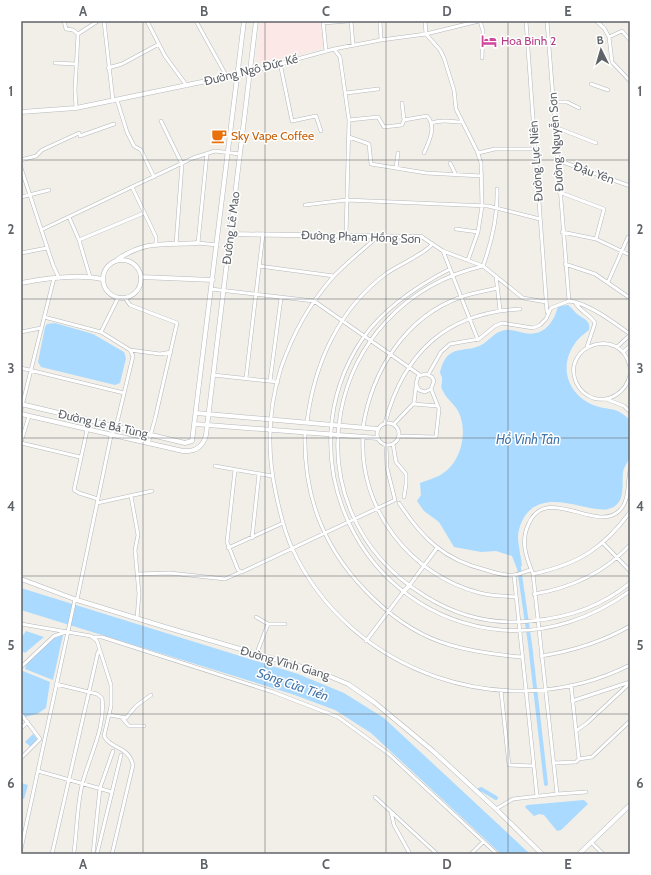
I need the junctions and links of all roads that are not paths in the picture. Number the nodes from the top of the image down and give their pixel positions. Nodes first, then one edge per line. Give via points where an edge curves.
1 (64, 21) edge
2 (98, 21) edge
3 (104, 21) edge
4 (147, 21) edge
5 (196, 21) edge
6 (244, 21) edge
7 (256, 21) edge
8 (350, 21) edge
9 (380, 21) edge
10 (425, 21) edge
11 (480, 21) edge
12 (526, 21) edge
13 (547, 21) edge
14 (596, 21) edge
15 (323, 22) edge
16 (78, 34) junction
17 (426, 34) junction
18 (609, 37) junction
19 (381, 40) junction
20 (630, 40) edge
21 (159, 44) junction
22 (353, 46) junction
23 (334, 49) junction
24 (326, 51) junction
25 (482, 58) dead end
26 (56, 63) dead end
27 (280, 63) junction
28 (76, 64) junction
29 (108, 68) junction
30 (250, 72) junction
31 (237, 75) junction
32 (227, 77) junction
33 (630, 81) edge
34 (591, 84) dead end
35 (187, 86) junction
36 (378, 89) dead end
37 (608, 90) dead end
38 (346, 92) junction
39 (115, 100) junction
40 (553, 102) junction
41 (402, 103) dead end
42 (76, 108) junction
43 (578, 108) dead end
44 (21, 112) edge
45 (350, 120) junction
46 (404, 120) junction
47 (161, 121) dead end
48 (462, 122) junction
49 (114, 124) dead end
50 (432, 124) junction
51 (555, 130) junction
52 (321, 131) dead end
53 (349, 137) junction
54 (596, 143) dead end
55 (535, 149) junction
56 (227, 152) junction
57 (424, 153) dead end
58 (478, 153) junction
59 (207, 154) junction
60 (240, 154) junction
61 (398, 154) dead end
62 (21, 160) edge
63 (557, 160) junction
64 (450, 163) dead end
65 (182, 164) junction
66 (21, 168) edge
67 (396, 168) junction
68 (455, 173) junction
69 (482, 176) junction
70 (154, 177) junction
71 (630, 186) edge
72 (132, 187) junction
73 (497, 189) dead end
74 (49, 190) dead end
75 (560, 192) junction
76 (29, 196) junction
77 (21, 197) edge
78 (346, 200) junction
79 (305, 205) dead end
80 (482, 206) junction
81 (498, 208) junction
82 (144, 213) junction
83 (69, 217) junction
84 (540, 219) junction
85 (456, 229) dead end
86 (41, 230) junction
87 (478, 232) junction
88 (562, 232) junction
89 (230, 234) junction
90 (263, 234) junction
91 (346, 235) junction
92 (379, 236) junction
93 (422, 237) joint
94 (628, 237) dead end
95 (596, 239) junction
96 (79, 240) junction
97 (198, 243) junction
98 (156, 244) junction
99 (176, 244) junction
100 (432, 244) junction
101 (217, 245) junction
102 (47, 248) junction
103 (443, 251) junction
104 (622, 251) junction
105 (21, 253) edge
106 (630, 255) edge
107 (116, 260) junction
108 (468, 260) junction
109 (565, 264) junction
110 (259, 266) junction
111 (483, 266) junction
112 (450, 270) junction
113 (452, 275) junction
114 (334, 276) junction
115 (496, 276) junction
116 (90, 277) junction
117 (141, 277) junction
118 (56, 278) junction
119 (102, 279) junction
120 (213, 280) junction
121 (608, 282) junction
122 (21, 283) edge
123 (497, 288) junction
124 (212, 289) junction
125 (223, 291) junction
126 (256, 296) junction
127 (461, 297) junction
128 (118, 298) junction
129 (124, 298) junction
130 (281, 298) junction
131 (630, 298) edge
132 (314, 301) junction
133 (569, 301) junction
134 (546, 302) junction
135 (575, 302) junction
136 (520, 309) dead end
137 (500, 310) junction
138 (548, 312) junction
139 (44, 317) junction
140 (470, 319) junction
141 (342, 321) junction
142 (41, 328) junction
143 (21, 332) edge
144 (101, 332) junction
145 (630, 334) edge
146 (364, 337) junction
147 (370, 340) junction
148 (478, 340) junction
149 (630, 346) edge
150 (587, 347) junction
151 (617, 347) junction
152 (130, 350) junction
153 (170, 352) junction
154 (623, 352) junction
155 (389, 354) junction
156 (408, 367) junction
157 (630, 367) edge
158 (21, 368) edge
159 (31, 370) junction
160 (213, 374) junction
161 (428, 374) junction
162 (420, 375) junction
163 (630, 377) edge
164 (246, 378) junction
165 (270, 381) junction
166 (278, 382) junction
167 (416, 386) junction
168 (431, 389) junction
169 (124, 393) junction
170 (606, 399) junction
171 (22, 404) edge
172 (413, 404) junction
173 (438, 406) junction
174 (21, 410) edge
175 (630, 412) edge
176 (196, 413) junction
177 (21, 414) edge
178 (208, 414) junction
179 (30, 416) junction
180 (271, 419) junction
181 (307, 422) junction
182 (385, 423) junction
183 (195, 424) junction
184 (332, 424) junction
185 (394, 424) junction
186 (207, 425) junction
187 (339, 425) junction
188 (116, 427) junction
189 (363, 427) junction
190 (378, 429) junction
191 (86, 430) junction
192 (271, 430) junction
193 (305, 432) junction
194 (150, 435) junction
195 (332, 435) junction
196 (338, 435) junction
197 (112, 436) junction
198 (399, 436) junction
199 (363, 437) junction
200 (378, 438) junction
201 (21, 443) edge
202 (185, 443) joint
203 (148, 444) junction
204 (393, 444) junction
205 (386, 445) junction
206 (183, 451) joint
207 (80, 458) junction
208 (215, 466) dead end
209 (235, 470) junction
210 (630, 471) edge
211 (259, 474) junction
212 (272, 476) junction
213 (152, 492) dead end
214 (131, 496) junction
215 (404, 497) dead end
216 (98, 501) junction
217 (399, 503) dead end
218 (377, 509) junction
219 (630, 512) edge
220 (355, 520) junction
221 (283, 523) junction
222 (348, 523) junction
223 (325, 533) junction
224 (252, 538) junction
225 (603, 543) junction
226 (630, 545) edge
227 (228, 548) junction
228 (292, 548) junction
229 (437, 548) junction
230 (617, 558) junction
231 (424, 566) junction
232 (531, 570) junction
233 (630, 571) edge
234 (242, 572) junction
235 (137, 574) junction
236 (533, 574) junction
237 (516, 575) junction
238 (21, 579) edge
239 (630, 583) edge
240 (409, 586) junction
241 (630, 591) edge
242 (403, 592) junction
243 (534, 594) junction
244 (516, 597) junction
245 (76, 599) junction
246 (388, 612) junction
247 (469, 615) junction
248 (256, 617) dead end
249 (137, 618) junction
250 (538, 621) junction
251 (521, 622) junction
252 (21, 624) edge
253 (268, 624) junction
254 (284, 624) dead end
255 (467, 624) junction
256 (630, 626) edge
257 (538, 629) junction
258 (68, 630) junction
259 (522, 631) junction
260 (94, 637) junction
261 (366, 641) junction
262 (98, 652) dead end
263 (256, 655) junction
264 (541, 656) junction
265 (522, 657) junction
266 (630, 665) edge
267 (21, 667) edge
268 (630, 683) edge
269 (56, 684) junction
270 (570, 685) junction
271 (543, 689) junction
272 (89, 691) junction
273 (501, 691) junction
274 (527, 691) junction
275 (151, 695) dead end
276 (572, 701) junction
277 (21, 714) edge
278 (110, 715) junction
279 (122, 718) junction
280 (630, 721) edge
281 (28, 722) junction
282 (144, 726) dead end
283 (21, 728) edge
284 (576, 731) junction
285 (113, 751) dead end
286 (121, 755) dead end
287 (21, 758) edge
288 (579, 759) junction
289 (554, 764) junction
290 (534, 766) junction
291 (38, 771) junction
292 (68, 779) junction
293 (83, 783) junction
294 (100, 788) junction
295 (112, 792) junction
296 (586, 792) dead end
297 (557, 794) junction
298 (537, 796) junction
299 (375, 797) dead end
300 (630, 805) edge
301 (496, 809) junction
302 (391, 812) junction
303 (483, 842) junction
304 (591, 842) junction
305 (21, 849) edge
306 (74, 852) dead end
307 (52, 854) edge
308 (93, 854) edge
309 (97, 854) edge
310 (112, 854) edge
311 (410, 854) edge
312 (437, 854) edge
313 (471, 854) edge
314 (497, 854) edge
315 (542, 854) edge
316 (579, 854) edge
317 (603, 854) edge

1 - 16 street via 66,29
2 - 16 street
3 - 29 street
4 - 21 street
5 - 32 street
6 - 31 street, Đường Lê Mao
7 - 30 street, Đường Lê Mao
8 - 15 street
8 - 22 street
9 - 19 street
10 - 17 street
11 - 17 street, Đường Ngô Đức Kế
11 - 25 street via 483,31
12 - 55 street, Đường Lục Niên
13 - 40 street, Đường Nguyễn Sơn
14 - 18 street
15 - 24 street
16 - 28 street
17 - 19 street, Đường Ngô Đức Kế
17 - 48 street via 444,58 454,90 456,109
18 - 20 street via 622,32
18 - 33 street via 612,62
19 - 22 street, Đường Ngô Đức Kế
21 - 29 street via 122,64
21 - 35 street
22 - 23 street, Đường Ngô Đức Kế
23 - 24 street, Đường Ngô Đức Kế
23 - 38 street via 340,57
24 - 27 street, Đường Ngô Đức Kế
26 - 28 street
27 - 30 street, Đường Ngô Đức Kế
27 - 52 street via 292,121 316,116
28 - 42 street
29 - 39 street
30 - 31 street, Đường Ngô Đức Kế
30 - 60 street, Đường Lê Mao
31 - 32 street, Đường Ngô Đức Kế
31 - 56 street, Đường Lê Mao
32 - 35 street, Đường Ngô Đức Kế
34 - 37 street
35 - 39 street, Đường Ngô Đức Kế
36 - 38 street
38 - 45 street
39 - 42 street, Đường Ngô Đức Kế
39 - 70 street via 134,146 141,150
40 - 43 street via 567,102
40 - 51 street, Đường Nguyễn Sơn
41 - 46 street
42 - 44 street, Đường Ngô Đức Kế
45 - 46 street via 378,117 384,127 402,125
45 - 53 street
46 - 50 street via 427,116
47 - 65 street
48 - 50 street via 449,123 440,120
48 - 58 street
49 - 62 street via 80,136 79,133 42,150 36,156
50 - 57 street via 432,134
51 - 54 street via 560,129
51 - 63 street, Đường Nguyễn Sơn
53 - 67 street via 369,144 371,164
53 - 78 street
55 - 58 street via 495,149
55 - 84 street, Đường Lục Niên
56 - 59 street via 215,151
56 - 60 street
56 - 101 street, Đường Lê Mao
58 - 69 street
59 - 65 street
59 - 97 street
60 - 89 street, Đường Lê Mao
61 - 67 street
63 - 71 street, Đậu Yên
63 - 75 street, Đường Nguyễn Sơn
64 - 68 street
65 - 70 street
65 - 99 street
66 - 76 street
67 - 68 street via 426,173
68 - 69 street
69 - 80 street
70 - 72 street
72 - 82 street
72 - 83 street
73 - 81 street
74 - 76 street
75 - 88 street, Đường Nguyễn Sơn
75 - 95 street via 604,209
76 - 77 street
76 - 86 street
78 - 79 street
78 - 80 street
78 - 91 street
80 - 81 street
80 - 87 street
81 - 84 street
81 - 111 street
82 - 96 street
82 - 98 street via 156,237
83 - 86 street
83 - 96 street
84 - 134 street, Đường Lục Niên
85 - 87 street
86 - 102 street
87 - 108 street
88 - 95 street
88 - 109 street, Đường Nguyễn Sơn
89 - 90 street, Đường Phạm Hồng Sơn
89 - 125 street, Đường Lê Mao
90 - 91 street, Đường Phạm Hồng Sơn
90 - 110 street
91 - 92 street, Đường Phạm Hồng Sơn
92 - 93 street, Đường Phạm Hồng Sơn
92 - 114 street
93 - 100 street, Đường Phạm Hồng Sơn
94 - 104 street
95 - 104 street
96 - 116 street
97 - 99 street
97 - 101 street
98 - 99 street
98 - 107 street
100 - 103 street, Đường Phạm Hồng Sơn
100 - 141 street via 428,250 386,274 356,303
101 - 120 street, Đường Lê Mao
102 - 105 street
102 - 118 street
103 - 108 street, Đường Phạm Hồng Sơn
103 - 112 street
104 - 106 street
104 - 121 street
107 - 117 street via 134,263
107 - 119 street via 106,267
108 - 111 street, Đường Phạm Hồng Sơn
109 - 121 street via 595,274
109 - 133 street, Đường Nguyễn Sơn
110 - 114 street
110 - 126 street
111 - 113 street
111 - 115 street, Đường Phạm Hồng Sơn
112 - 113 street
112 - 146 street via 418,286 395,303
113 - 127 street
113 - 147 street via 428,286 406,302 386,320
114 - 132 street
115 - 123 street
115 - 134 street, Đường Phạm Hồng Sơn via 523,298
116 - 118 street
116 - 119 street
117 - 120 street
117 - 129 street via 140,287 136,292
118 - 122 street
118 - 139 street
119 - 128 street via 107,291
120 - 124 street, Đường Lê Mao
121 - 131 street
123 - 127 street
123 - 137 street
124 - 125 street
124 - 176 street, Đường Lê Mao
125 - 126 street
125 - 160 street, Đường Lê Mao
126 - 130 street
126 - 164 street
127 - 140 street
127 - 155 street via 437,309 417,324
128 - 129 street
128 - 144 street
129 - 153 street via 130,305 177,323
130 - 132 street
130 - 165 street
132 - 141 street
132 - 166 street via 290,347
133 - 135 street
133 - 138 street via 550,308
134 - 138 street, Đường Lục Niên
135 - 145 street via 587,306
135 - 150 street via 577,308 595,323
136 - 137 street
137 - 140 street
138 - 148 street via 546,319 533,328 502,323
139 - 142 street
139 - 144 street
140 - 148 street
140 - 156 street via 457,324 430,342
141 - 146 street
141 - 181 street via 312,388
142 - 143 street
142 - 159 street
144 - 152 street
145 - 151 street
146 - 147 street
146 - 184 street via 348,366 339,390
147 - 155 street
147 - 187 street via 349,380
148 - 161 street via 450,344 440,352
149 - 154 street
150 - 151 street via 602,343
150 - 170 street via 576,359 575,379 587,395
151 - 154 street
152 - 153 street via 160,354
152 - 169 street via 133,356
153 - 194 street
154 - 157 street
155 - 156 street
155 - 189 street via 371,390
156 - 162 street
156 - 182 street via 394,393
158 - 159 street
159 - 169 street
159 - 171 street
160 - 164 street
160 - 178 street, Đường Lê Mao
161 - 162 street
161 - 168 street via 434,381
162 - 167 street via 416,380
163 - 170 street via 621,392
164 - 165 street
165 - 166 street
166 - 180 street
167 - 168 street via 423,392
167 - 172 street
168 - 173 street
169 - 188 street
170 - 175 street via 624,406
171 - 174 street
171 - 188 street, Đường Lê Bá Tùng
172 - 173 street
172 - 185 street
173 - 198 street via 436,437
176 - 178 street
176 - 183 street, Đường Lê Mao
177 - 179 street, Đường Lê Bá Tùng
178 - 180 street
178 - 186 street, Đường Lê Mao
179 - 191 street, Đường Lê Bá Tùng
179 - 201 street
180 - 181 street
180 - 192 street
181 - 184 street
182 - 185 street
182 - 190 street
183 - 186 street
183 - 202 street, Đường Lê Mao via 191,442
184 - 187 street
184 - 195 street
185 - 198 street
186 - 192 street
186 - 206 street, Đường Lê Mao via 206,435 197,449
187 - 189 street
187 - 196 street
188 - 194 street, Đường Lê Bá Tùng
188 - 197 street
189 - 190 street
190 - 200 street
191 - 197 street, Đường Lê Bá Tùng
191 - 207 street
192 - 193 street
192 - 212 street
193 - 195 street
193 - 223 street via 309,491
194 - 202 street, Đường Lê Bá Tùng
194 - 203 street
195 - 196 street
195 - 222 street via 330,458 336,490
196 - 199 street
196 - 220 street via 342,481
197 - 203 street, Đường Lê Bá Tùng
197 - 216 street
198 - 204 street
199 - 200 street
199 - 218 street via 366,479
200 - 205 street
201 - 207 street
203 - 206 street, Đường Lê Bá Tùng
204 - 205 street
204 - 215 street via 396,462 406,474
205 - 218 street via 387,468 396,499
207 - 216 street via 74,490
208 - 209 street
209 - 211 street
209 - 227 street
210 - 232 street via 625,502 613,515 607,517 586,514 559,507 537,512 527,527 524,540 525,554
211 - 212 street
211 - 224 street
212 - 221 street
213 - 214 street
214 - 216 street
214 - 235 street via 138,535 135,550
216 - 245 street
217 - 229 street via 414,526
218 - 220 street
218 - 231 street via 394,537
219 - 225 street
220 - 222 street
220 - 240 street via 380,558
221 - 224 street
221 - 228 street
222 - 223 street
222 - 242 street via 371,561
223 - 228 street
223 - 246 street via 341,562 357,583
224 - 227 street
225 - 230 street
225 - 236 street via 570,564
226 - 230 street
227 - 234 street via 238,570
228 - 234 street
228 - 261 street via 316,589 336,614
229 - 231 street
229 - 237 street via 458,561 478,568 504,575
230 - 233 street
230 - 243 street via 581,581
231 - 240 street
231 - 244 street via 446,580 480,593
232 - 236 street
232 - 237 street
234 - 235 street via 225,579 170,573
235 - 249 street
236 - 243 street
237 - 244 street
238 - 245 street, Đường Vĩnh Giang
239 - 250 street via 583,610
240 - 242 street
240 - 247 street via 433,601
241 - 257 street via 581,618
242 - 246 street
242 - 255 street via 438,613
243 - 250 street
244 - 251 street
245 - 249 street, Đường Vĩnh Giang
245 - 258 street
246 - 261 street
246 - 265 street via 416,631 449,645 486,654
247 - 251 street via 499,622
247 - 255 street
248 - 253 street
249 - 263 street, Đường Vĩnh Giang
250 - 251 street
250 - 257 street
251 - 259 street
252 - 258 street
253 - 254 street
253 - 263 street
255 - 259 street
256 - 264 street via 591,645
257 - 259 street
257 - 264 street
258 - 260 street
258 - 267 street via 54,636
258 - 269 street
259 - 265 street
260 - 278 street via 111,685
260 - 303 street via 102,637 273,692 338,718 389,754
261 - 273 street via 402,664 430,676 471,687
262 - 272 street
263 - 301 street, Đường Vĩnh Giang via 319,672 348,684 401,724
264 - 271 street
265 - 274 street
266 - 270 street
268 - 276 street
268 - 284 street via 587,724
269 - 272 street
269 - 291 street
270 - 271 street
270 - 276 street
271 - 274 street
271 - 289 street
272 - 292 street
272 - 293 street via 102,698 103,705 100,725
273 - 274 street
273 - 290 street via 509,765
274 - 290 street
275 - 279 street via 136,706 127,717
276 - 284 street
277 - 281 street
278 - 279 street
278 - 310 street via 104,736 106,740 125,750 133,765
279 - 282 street via 129,726
280 - 288 street via 592,757
281 - 283 street
281 - 287 street via 40,739
284 - 288 street
285 - 294 street
286 - 295 street
288 - 289 street via 576,762
289 - 297 street
290 - 298 street
291 - 292 street
291 - 305 street
292 - 293 street
292 - 307 street
293 - 294 street
293 - 306 street
294 - 295 street
294 - 308 street
295 - 309 street
296 - 297 street
297 - 298 street
298 - 301 street via 510,800
299 - 302 street
300 - 304 street
301 - 315 street, Đường Vĩnh Giang
302 - 311 street via 392,823
302 - 312 street
303 - 313 street
303 - 314 street
304 - 316 street
304 - 317 street

